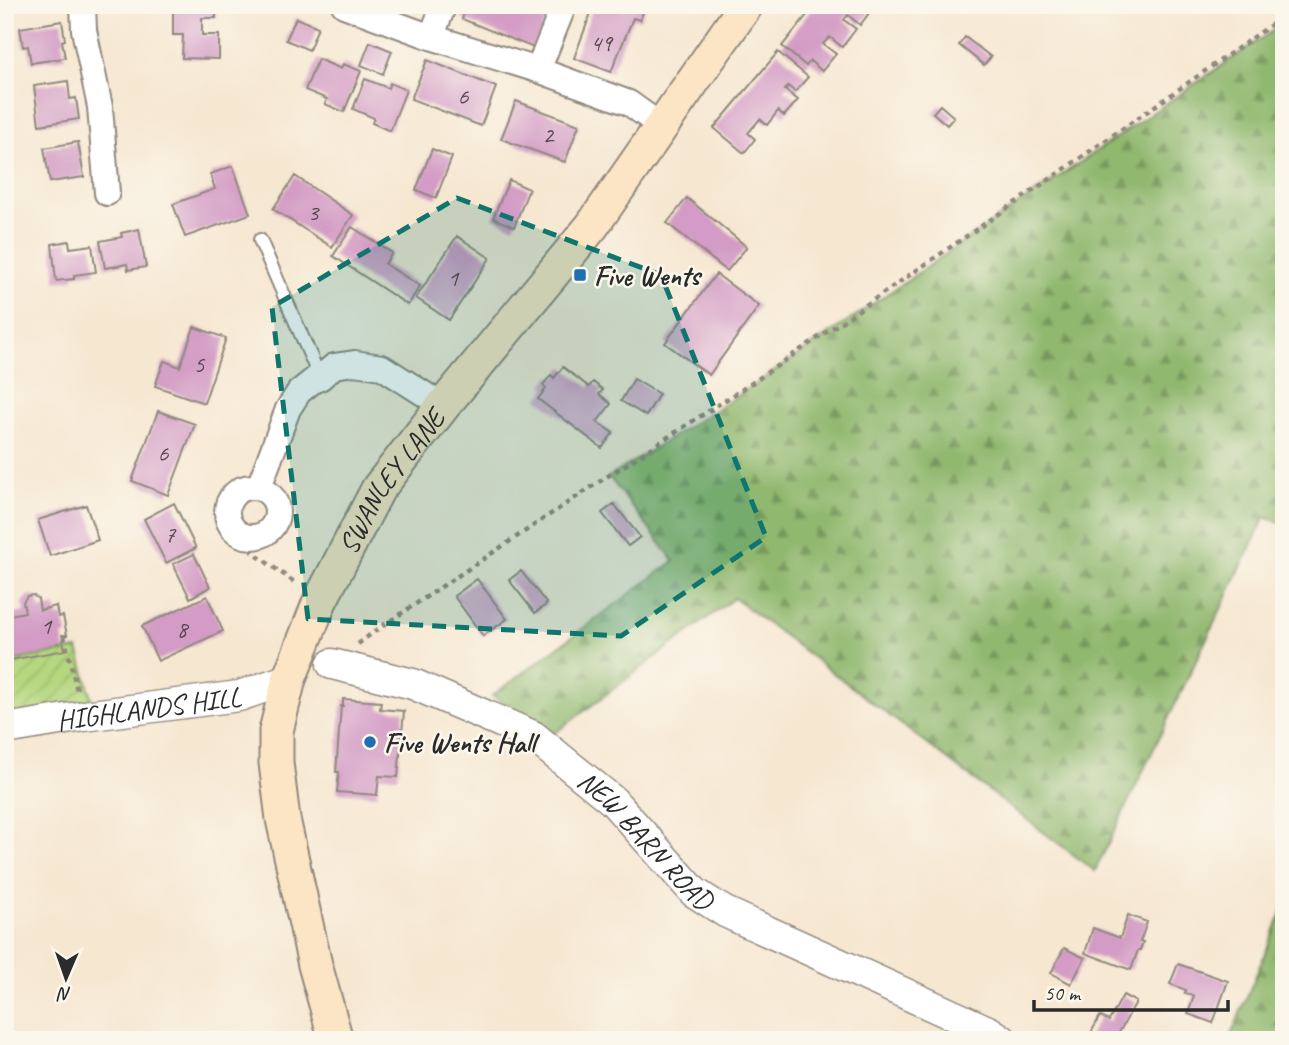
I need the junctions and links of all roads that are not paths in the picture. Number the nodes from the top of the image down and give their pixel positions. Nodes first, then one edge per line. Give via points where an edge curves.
1 (83, 5) edge
2 (344, 5) edge
3 (444, 5) edge
4 (564, 5) edge
5 (746, 5) edge
6 (431, 37) junction
7 (538, 70) junction
8 (661, 126) junction
9 (107, 193) dead end
10 (260, 240) dead end
11 (320, 378) junction
12 (443, 406) junction
13 (259, 488) junction
14 (332, 664) joint
15 (289, 679) junction
16 (5, 729) edge
17 (336, 1040) edge
18 (1002, 1040) edge

1 - 9 street via 100,107
2 - 6 street
3 - 6 street
4 - 7 street
5 - 8 main road, SWANLEY LANE
6 - 7 street
7 - 8 street via 629,103
8 - 12 main road, SWANLEY LANE via 593,226
10 - 11 lane
11 - 12 street via 334,366 382,367
11 - 13 street via 299,392 288,409
12 - 15 main road, SWANLEY LANE via 378,489 320,601
13 - 13 street via 244,488 228,502 230,525 243,537 262,536 276,520 276,503
14 - 15 street, NEW BARN ROAD
14 - 18 street, NEW BARN ROAD via 413,684 533,736 613,801 694,892 725,912
15 - 16 street, HIGHLANDS HILL via 239,696
15 - 17 main road, SWANLEY LANE via 276,731 283,819

